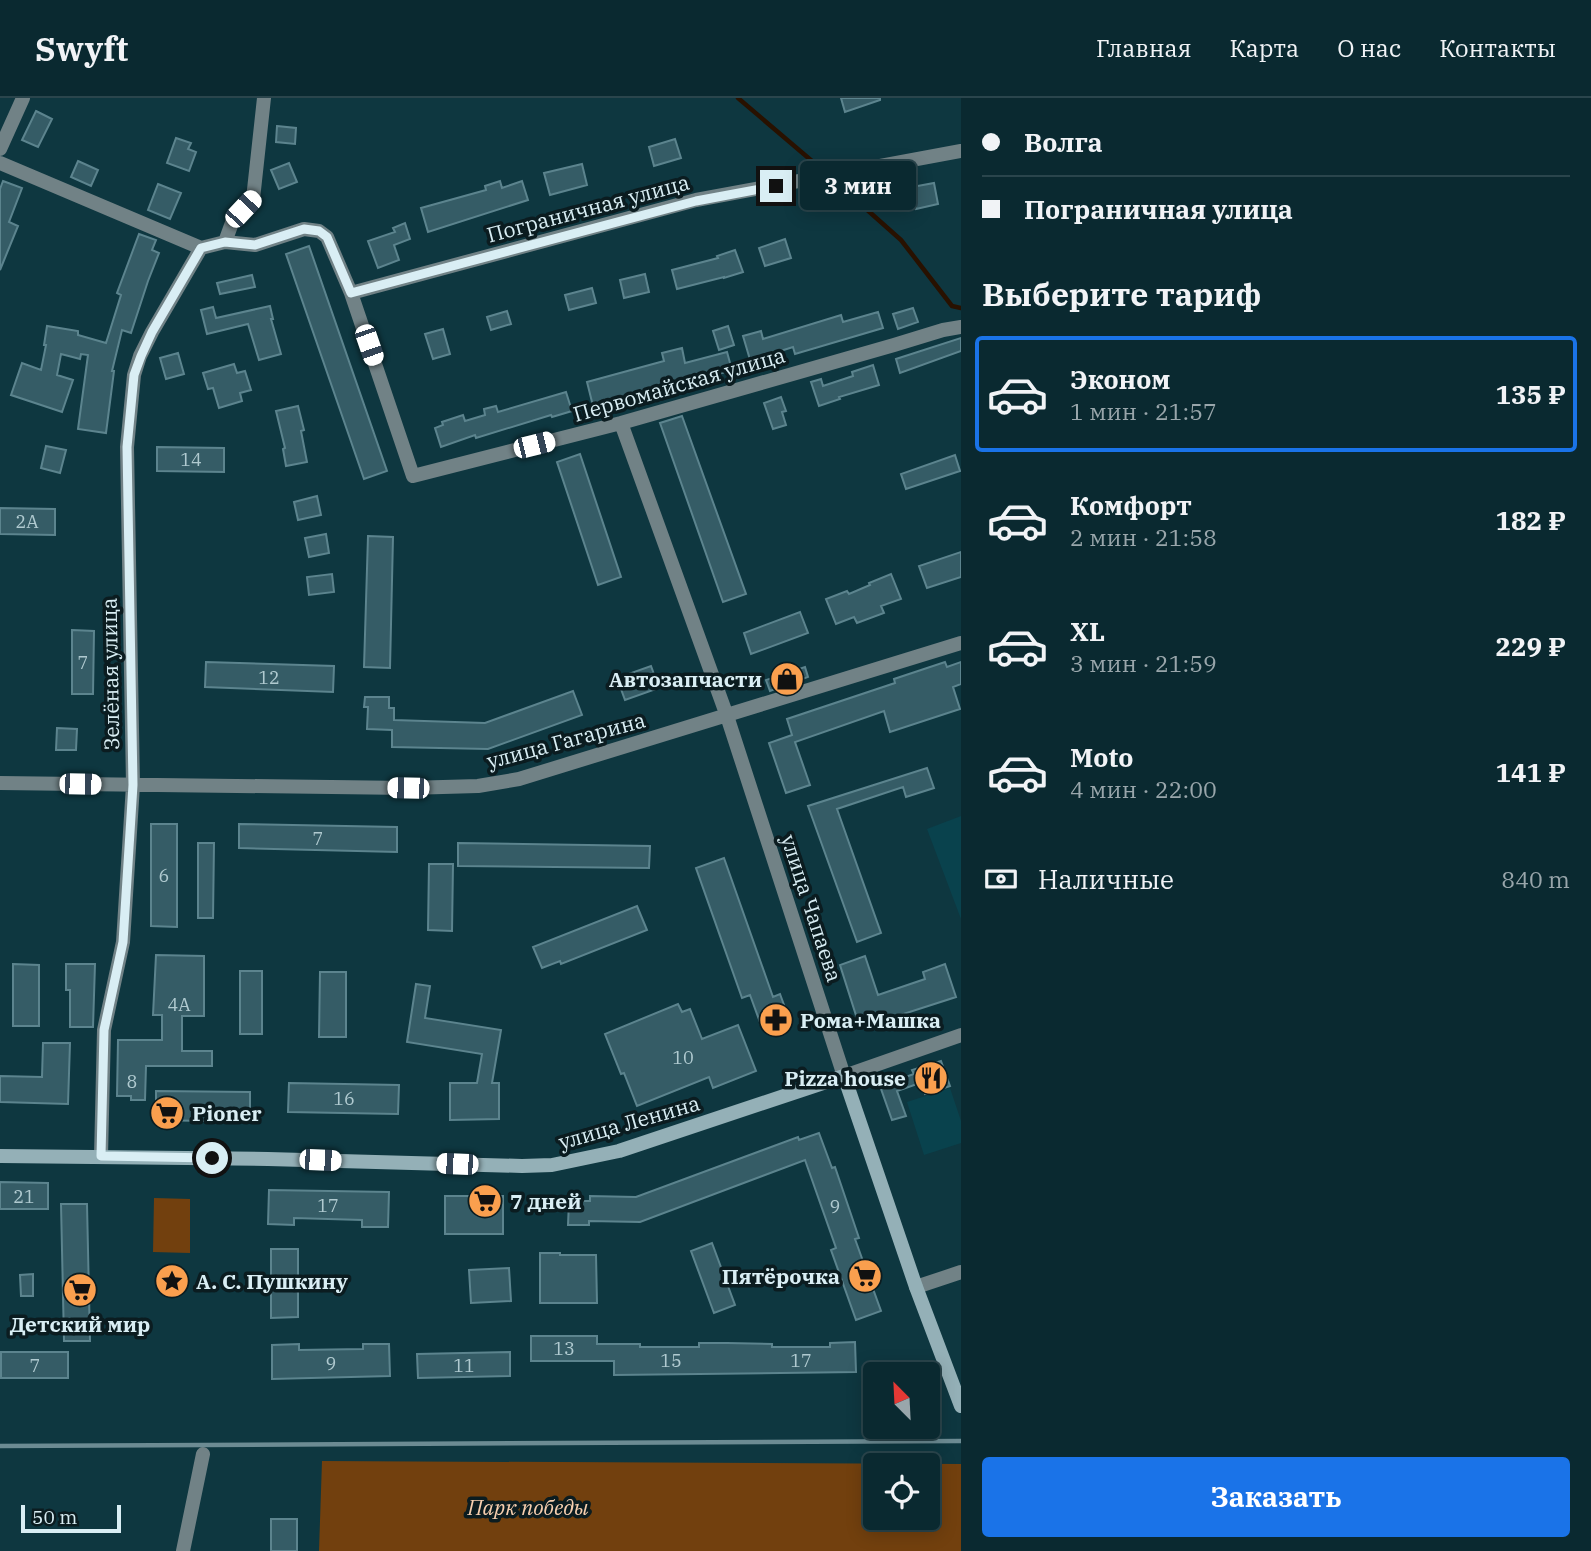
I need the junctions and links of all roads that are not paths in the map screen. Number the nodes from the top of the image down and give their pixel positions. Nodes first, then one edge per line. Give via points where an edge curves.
1 (23, 98) edge
2 (264, 98) edge
3 (0, 149) edge
4 (961, 150) edge
5 (0, 163) edge
6 (225, 242) junction
7 (201, 248) junction
8 (351, 293) junction
9 (961, 327) edge
10 (621, 423) junction
11 (961, 643) edge
12 (727, 716) junction
13 (0, 783) edge
14 (133, 785) junction
15 (961, 1035) edge
16 (844, 1076) junction
17 (0, 1156) edge
18 (101, 1156) junction
19 (961, 1272) edge
20 (916, 1287) junction
21 (961, 1406) edge
22 (203, 1454) dead end
23 (183, 1551) edge

1 - 3 street
2 - 6 street via 253,199 233,220
4 - 8 street, Пограничная улица via 696,201
5 - 7 street
6 - 7 street, Первомайская улица
6 - 8 street, Первомайская улица via 255,245 304,229 319,231 327,237
7 - 14 street, Зелёная улица via 152,332 134,375 127,447
8 - 10 street, Первомайская улица via 413,476
9 - 10 street, Первомайская улица
10 - 12 street, улица Чапаева
11 - 12 street, улица Гагарина
12 - 14 street, улица Гагарина via 519,779 478,786
12 - 16 street, улица Чапаева
13 - 14 street, улица Гагарина
14 - 18 street, Зелёная улица via 123,942 104,1030
15 - 16 street, улица Ленина
16 - 18 main road, улица Ленина via 619,1151 552,1165
16 - 20 main road, улица Чапаева
17 - 18 main road, улица Ленина
19 - 20 street
20 - 21 main road, улица Чапаева
22 - 23 street

